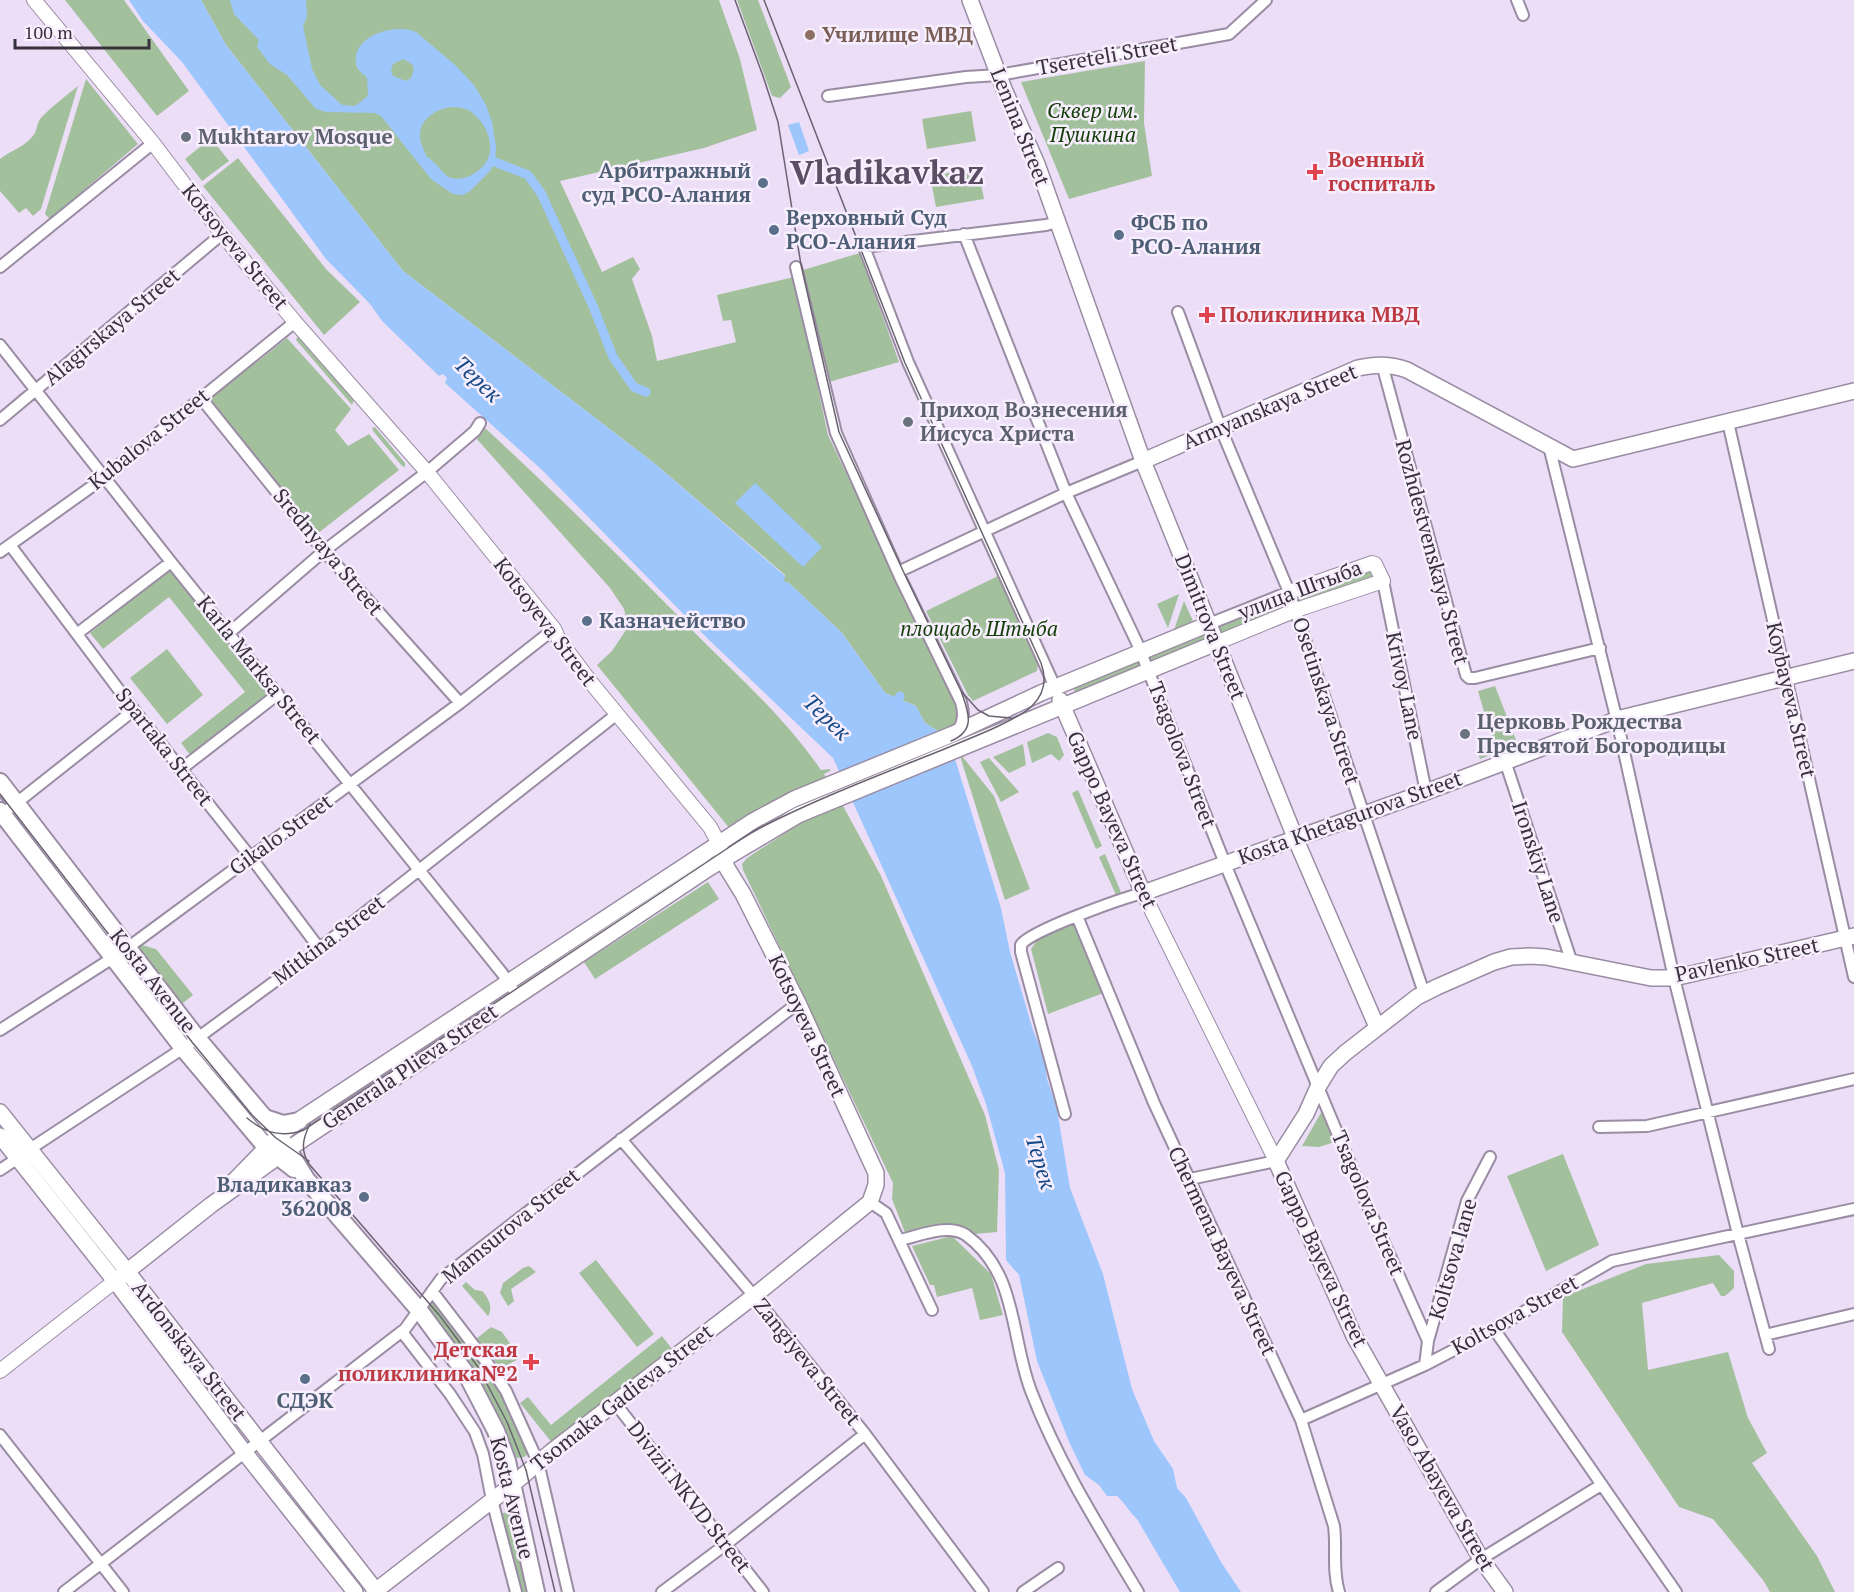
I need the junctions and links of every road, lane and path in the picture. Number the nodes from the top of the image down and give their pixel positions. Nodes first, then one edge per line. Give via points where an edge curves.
1 (34, 0) edge
2 (970, 0) edge
3 (1266, 0) edge
4 (1516, 0) edge
5 (1523, 15) dead end
6 (999, 75) junction
7 (828, 96) dead end
8 (153, 143) junction
9 (1057, 222) junction
10 (222, 234) junction
11 (964, 234) junction
12 (0, 267) edge
13 (796, 267) dead end
14 (1178, 312) dead end
15 (295, 322) junction
16 (0, 345) edge
17 (1382, 364) junction
18 (36, 391) junction
19 (1854, 391) edge
20 (201, 398) junction
21 (0, 420) edge
22 (1728, 422) junction
23 (480, 423) dead end
24 (1221, 429) junction
25 (1549, 446) junction
26 (1143, 462) junction
27 (428, 472) junction
28 (104, 477) junction
29 (1066, 494) junction
30 (986, 532) junction
31 (10, 544) junction
32 (324, 551) junction
33 (0, 552) edge
34 (171, 562) junction
35 (898, 572) junction
36 (1383, 581) junction
37 (1289, 592) junction
38 (1296, 610) junction
39 (1209, 624) junction
40 (554, 629) junction
41 (78, 633) junction
42 (229, 633) junction
43 (1216, 643) junction
44 (1600, 648) junction
45 (1142, 652) junction
46 (1854, 661) edge
47 (1149, 671) junction
48 (1785, 677) junction
49 (1056, 687) junction
50 (278, 694) junction
51 (460, 703) junction
52 (1062, 707) junction
53 (134, 710) junction
54 (617, 714) junction
55 (1617, 719) junction
56 (956, 733) junction
57 (963, 747) joint
58 (1505, 761) junction
59 (180, 770) junction
60 (0, 782) edge
61 (350, 783) junction
62 (1426, 792) junction
63 (16, 804) junction
64 (1363, 813) junction
65 (1, 814) edge
66 (1296, 839) junction
67 (718, 842) junction
68 (250, 858) junction
69 (724, 859) junction
70 (1225, 863) junction
71 (419, 870) junction
72 (1143, 893) junction
73 (1077, 916) junction
74 (1850, 937) edge
75 (126, 948) junction
76 (319, 948) junction
77 (112, 958) junction
78 (1572, 963) junction
79 (1854, 977) edge
80 (1674, 978) junction
81 (513, 989) junction
82 (1424, 993) junction
83 (798, 1003) junction
84 (1377, 1027) junction
85 (0, 1030) edge
86 (197, 1038) junction
87 (183, 1048) junction
88 (1854, 1080) edge
89 (1318, 1088) junction
90 (1708, 1111) junction
91 (0, 1112) edge
92 (1065, 1114) dead end
93 (264, 1118) junction
94 (299, 1120) junction
95 (1599, 1127) dead end
96 (279, 1135) junction
97 (0, 1136) edge
98 (621, 1139) junction
99 (277, 1151) junction
100 (24, 1154) junction
101 (1490, 1156) dead end
102 (1276, 1161) junction
103 (0, 1170) edge
104 (1190, 1179) junction
105 (870, 1202) junction
106 (211, 1205) junction
107 (1854, 1209) edge
108 (1738, 1234) junction
109 (900, 1240) junction
110 (121, 1276) junction
111 (432, 1291) junction
112 (754, 1296) junction
113 (419, 1310) junction
114 (932, 1310) dead end
115 (1854, 1314) edge
116 (1494, 1329) junction
117 (402, 1332) junction
118 (1766, 1335) junction
119 (1428, 1341) junction
120 (1769, 1349) dead end
121 (1425, 1365) junction
122 (0, 1371) edge
123 (1380, 1383) junction
124 (615, 1402) junction
125 (1301, 1420) junction
126 (865, 1434) junction
127 (0, 1435) edge
128 (259, 1442) junction
129 (245, 1453) junction
130 (538, 1462) junction
131 (512, 1485) junction
132 (1600, 1485) junction
133 (492, 1500) junction
134 (725, 1545) junction
135 (1481, 1559) junction
136 (100, 1563) junction
137 (1058, 1568) dead end
138 (64, 1592) edge
139 (123, 1592) edge
140 (355, 1592) edge
141 (375, 1592) edge
142 (516, 1592) edge
143 (536, 1592) edge
144 (568, 1592) edge
145 (662, 1592) edge
146 (763, 1592) edge
147 (983, 1592) edge
148 (1023, 1592) edge
149 (1138, 1592) edge
150 (1339, 1592) edge
151 (1436, 1592) edge
152 (1505, 1592) edge
153 (1676, 1592) edge

1 - 8 street, Kotsoyeva Street
2 - 6 main road, Lenina Street
3 - 6 street, Tsereteli Street via 1229,34
4 - 5 street
6 - 7 street, Tsereteli Street
6 - 9 main road, Lenina Street
8 - 10 street, Kotsoyeva Street
8 - 12 street
9 - 11 street
9 - 26 main road, Dimitrova Street
10 - 15 street, Kotsoyeva Street
10 - 18 street, Alagirskaya Street
11 - 29 street, Tsagolova Street
11 - 30 street, Gappo Bayeva Street via 864,247 908,362
13 - 35 street via 836,433
14 - 24 street, Osetinskaya Street
15 - 20 street, Kubalova Street
15 - 27 street, Kotsoyeva Street
16 - 18 street, Karla Marksa Street
17 - 24 main road, Armyanskaya Street via 1358,368
17 - 25 main road, Armyanskaya Street via 1407,370
17 - 44 street, Rozhdestvenskaya Street via 1466,675 1475,678
18 - 21 street, Alagirskaya Street
18 - 28 street, Karla Marksa Street
19 - 22 main road, Armyanskaya Street
20 - 28 street, Kubalova Street
20 - 32 street, Srednyaya Street
22 - 25 main road, Armyanskaya Street via 1573,459
22 - 48 street, Koybayeva Street
23 - 27 street
24 - 26 main road, Armyanskaya Street
24 - 37 street, Osetinskaya Street
25 - 44 street
26 - 29 street, Armyanskaya Street
26 - 39 main road, Dimitrova Street
27 - 32 street
27 - 40 street, Kotsoyeva Street
28 - 31 street, Kubalova Street
28 - 34 street, Karla Marksa Street
29 - 30 street, Armyanskaya Street
29 - 45 street, Tsagolova Street
30 - 35 street, Armyanskaya Street
30 - 49 street, Gappo Bayeva Street
31 - 33 street, Kubalova Street
31 - 41 street, Spartaka Street
32 - 42 street
32 - 51 street, Srednyaya Street
34 - 41 street
34 - 42 street, Karla Marksa Street
35 - 56 street via 962,706 962,724
36 - 37 street, улица Штыба via 1372,562
36 - 38 street, улица Штыба
36 - 62 street, Krivoy Lane
37 - 38 street, Osetinskaya Street
37 - 39 street, улица Штыба
38 - 43 street, улица Штыба
38 - 64 street, Osetinskaya Street
39 - 43 main road, Dimitrova Street
39 - 45 main road, улица Штыба
40 - 51 street, Gikalo Street
40 - 54 street, Kotsoyeva Street
41 - 53 street, Spartaka Street
42 - 50 street, Karla Marksa Street
43 - 47 main road, улица Штыба
43 - 66 main road, Dimitrova Street
44 - 55 street
45 - 47 street, Tsagolova Street
45 - 49 main road, улица Штыба
46 - 48 main road, Kosta Khetagurova Street
47 - 52 main road, улица Штыба
47 - 70 street, Tsagolova Street
48 - 55 main road, Kosta Khetagurova Street
48 - 74 street, Koybayeva Street
49 - 52 main road, Gappo Bayeva Street
49 - 56 main road, улица Штыба
50 - 59 street
50 - 61 street, Karla Marksa Street
51 - 61 street, Gikalo Street
52 - 57 main road, улица Штыба
52 - 72 main road, Gappo Bayeva Street
53 - 59 street, Spartaka Street
53 - 63 street
54 - 67 street, Kotsoyeva Street via 710,827
54 - 71 street, Mitkina Street
55 - 58 main road, Kosta Khetagurova Street
55 - 80 street
56 - 67 main road, Generala Plieva Street via 772,810
57 - 69 main road, Generala Plieva Street via 798,815
58 - 62 main road, Kosta Khetagurova Street
58 - 78 street, Ironskiy Lane
59 - 68 street, Spartaka Street
60 - 63 main road, Kosta Avenue
61 - 68 street, Gikalo Street
61 - 71 street, Karla Marksa Street
62 - 64 main road, Kosta Khetagurova Street
63 - 65 street
63 - 75 main road, Kosta Avenue
64 - 66 main road, Kosta Khetagurova Street
64 - 82 street, Osetinskaya Street
65 - 77 main road, Kosta Avenue
66 - 70 main road, Kosta Khetagurova Street
66 - 84 main road, Dimitrova Street
67 - 69 main road, Kotsoyeva Street
67 - 81 main road, Generala Plieva Street
68 - 75 street, Gikalo Street
68 - 76 street, Spartaka Street
69 - 81 main road, Generala Plieva Street
69 - 83 main road, Kotsoyeva Street
70 - 72 main road, Kosta Khetagurova Street
70 - 89 street, Tsagolova Street
71 - 76 street, Mitkina Street
71 - 81 street, Karla Marksa Street
72 - 73 street, Kosta Khetagurova Street
72 - 102 street, Gappo Bayeva Street
73 - 92 street, Kosta Khetagurova Street via 1029,937 1021,945
73 - 104 street, Chermena Bayeva Street via 1154,1103
74 - 79 street, Koybayeva Street
74 - 80 main road, Pavlenko Street
75 - 77 street, Gikalo Street
75 - 86 main road, Kosta Avenue
76 - 86 street, Mitkina Street
77 - 85 street, Gikalo Street
77 - 87 main road, Kosta Avenue
78 - 80 main road, Pavlenko Street via 1651,978
78 - 82 main road, Pavlenko Street via 1546,957 1511,957
80 - 90 street
81 - 94 main road, Generala Plieva Street
81 - 99 main road, Generala Plieva Street
82 - 84 main road, Pavlenko Street
83 - 98 street, Mamsurova Street
83 - 105 main road, Kotsoyeva Street via 876,1173
84 - 89 main road, Pavlenko Street via 1331,1066
86 - 87 street, Mitkina Street
86 - 93 main road, Kosta Avenue
87 - 99 main road, Kosta Avenue
87 - 100 street, Mitkina Street
88 - 90 street
89 - 102 main road, Pavlenko Street
89 - 119 street, Tsagolova Street
90 - 95 street via 1647,1126
90 - 108 street
91 - 100 main road, Ardonskaya Street
93 - 94 main road via 283,1124
93 - 96 main road, Kosta Avenue
94 - 96 main road, Generala Plieva Street
96 - 99 main road, Kosta Avenue
97 - 100 main road, Ardonskaya Street
98 - 111 street, Mamsurova Street via 441,1279
98 - 112 street, Zangiyeva Street
99 - 106 main road, Generala Plieva Street
99 - 106 main road via 251,1163
99 - 113 main road, Kosta Avenue
100 - 103 street, Mitkina Street
100 - 110 main road, Ardonskaya Street
101 - 119 street, Koltsova lane via 1467,1202
102 - 104 street
102 - 123 main road, Gappo Bayeva Street via 1354,1336
104 - 125 street, Chermena Bayeva Street
105 - 109 street via 886,1213
105 - 112 main road, Tsomaka Gadieva Street
106 - 110 main road, Generala Plieva Street
107 - 108 street, Koltsova Street
108 - 116 street, Koltsova Street via 1612,1261
108 - 118 street
109 - 114 street
109 - 149 street via 950,1229 964,1234 998,1270 1006,1288 1030,1391 1072,1482
110 - 122 street, Generala Plieva Street
110 - 128 main road, Ardonskaya Street
110 - 129 main road, Ardonskaya Street
111 - 113 street, Mamsurova Street
111 - 130 street, Kosta Avenue via 506,1391
112 - 124 main road, Tsomaka Gadieva Street
112 - 126 street, Zangiyeva Street
113 - 117 street, Mamsurova Street
113 - 131 main road, Kosta Avenue via 467,1375 496,1431
115 - 118 street
116 - 121 street, Koltsova Street
116 - 132 street
117 - 128 street, Mamsurova Street
117 - 133 street via 475,1432
118 - 120 street
119 - 121 street, Koltsova lane
121 - 123 street, Koltsova Street
123 - 125 street, Koltsova Street
123 - 135 main road, Vaso Abayeva Street
124 - 130 main road, Tsomaka Gadieva Street
124 - 134 street, Divizii NKVD Street
125 - 150 street, Chermena Bayeva Street via 1334,1526
126 - 134 street
126 - 147 street, Zangiyeva Street
127 - 136 street
128 - 129 street, Mamsurova Street
128 - 141 main road, Ardonskaya Street
129 - 136 street, Mamsurova Street
129 - 140 main road, Ardonskaya Street
130 - 131 main road, Tsomaka Gadieva Street
130 - 144 street, Kosta Avenue
131 - 133 main road, Tsomaka Gadieva Street
131 - 143 main road, Kosta Avenue
132 - 135 street
132 - 153 street
133 - 141 main road, Tsomaka Gadieva Street
133 - 142 street
134 - 145 street
134 - 146 street, Divizii NKVD Street
135 - 151 street
135 - 152 main road, Vaso Abayeva Street
136 - 138 street, Mamsurova Street
136 - 139 street
137 - 148 street

